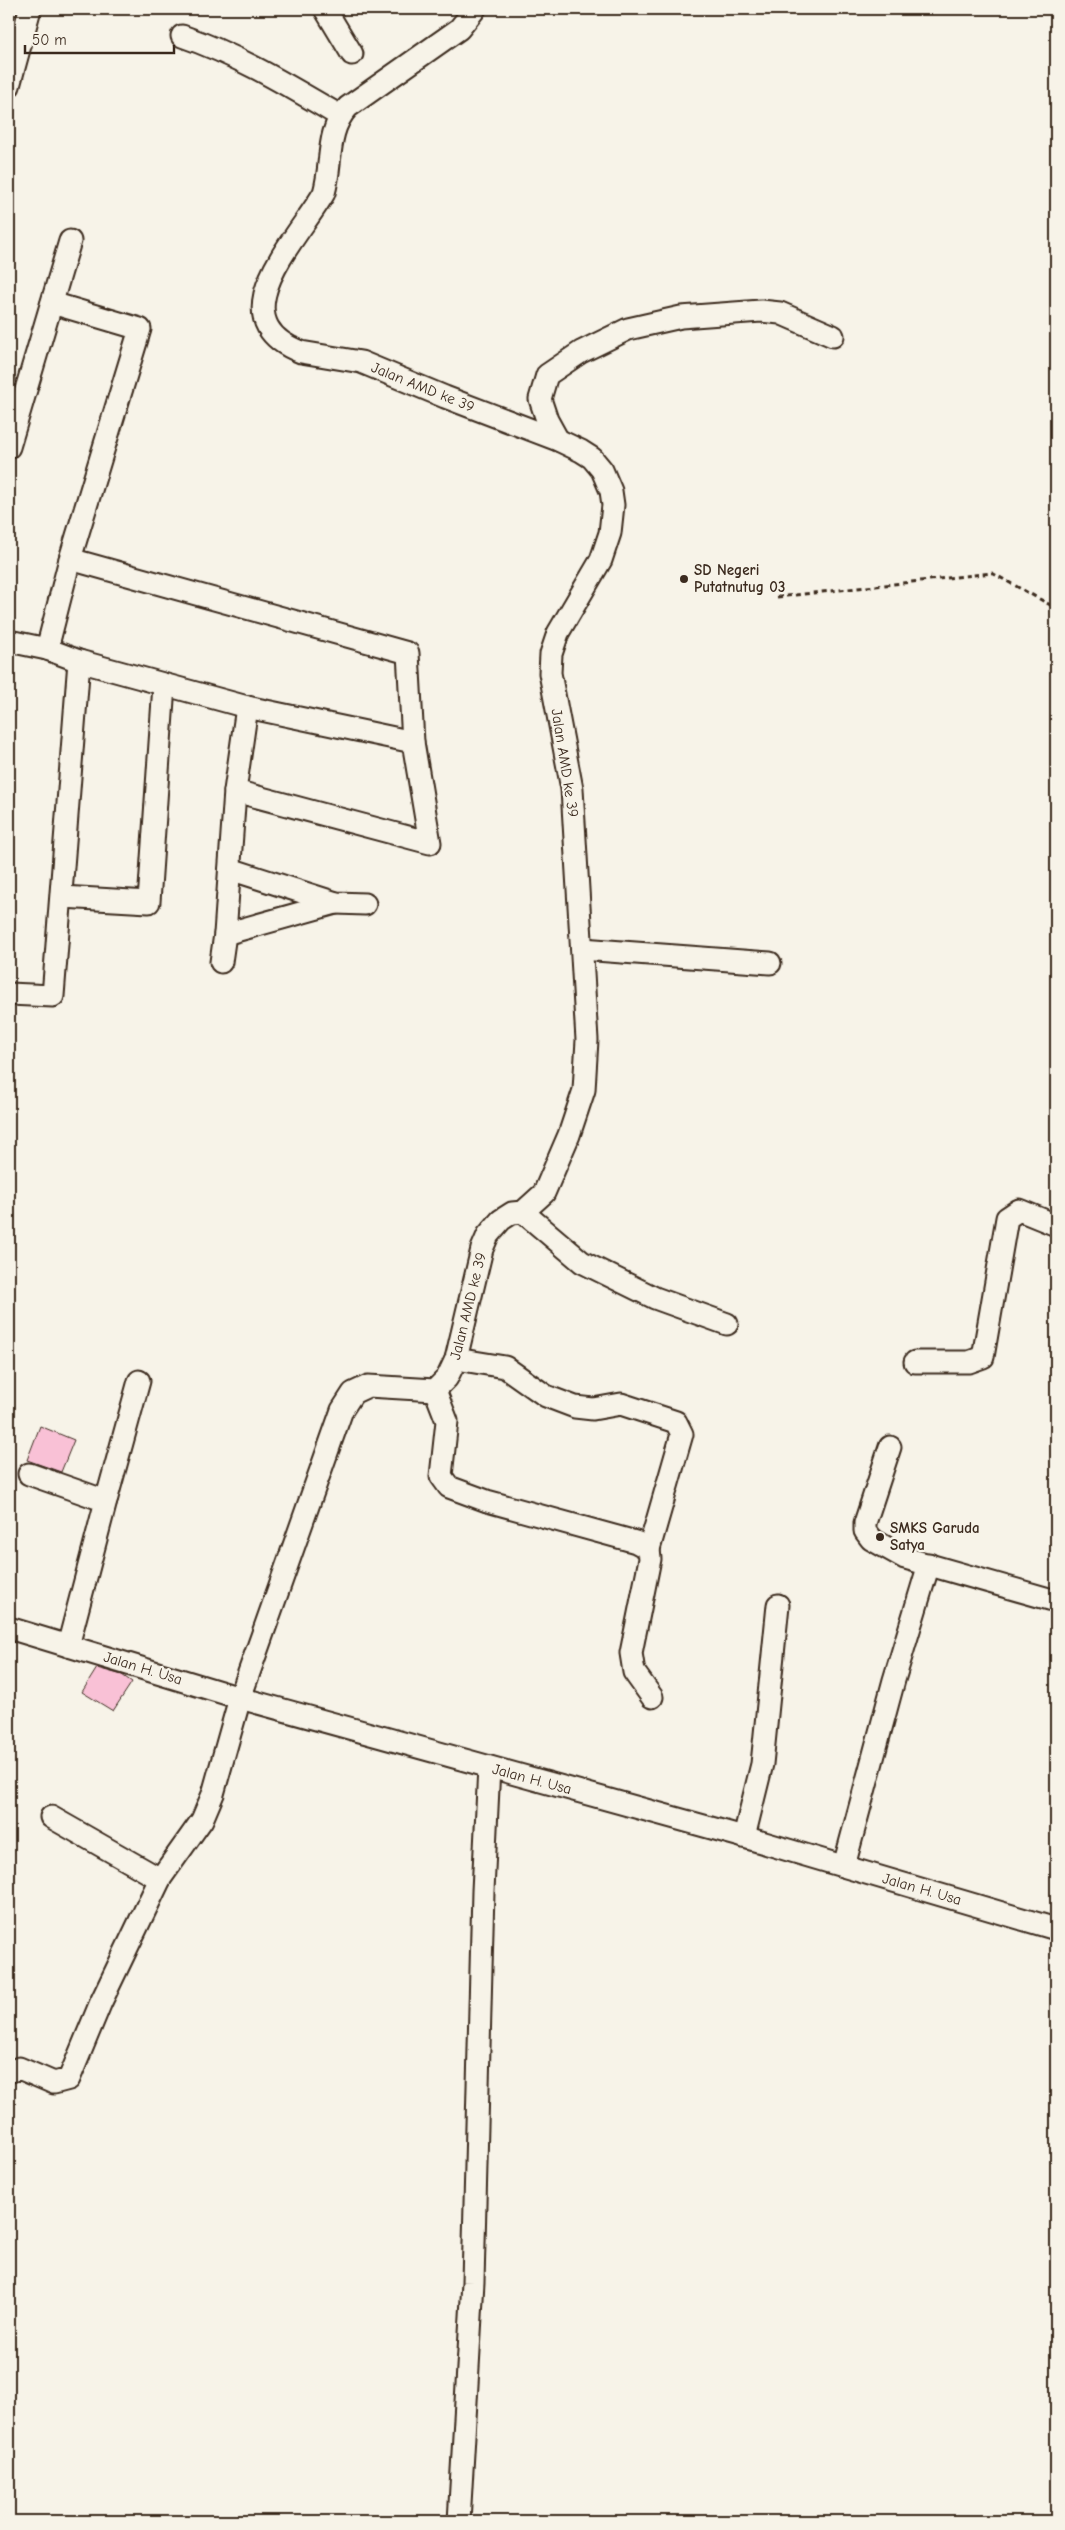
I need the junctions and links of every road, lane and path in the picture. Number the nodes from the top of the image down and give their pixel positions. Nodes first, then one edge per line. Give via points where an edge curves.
1 (30, 9) edge
2 (325, 9) edge
3 (475, 9) edge
4 (182, 36) dead end
5 (352, 54) dead end
6 (9, 86) edge
7 (340, 116) junction
8 (70, 241) dead end
9 (52, 303) junction
10 (833, 336) dead end
11 (558, 440) junction
12 (9, 447) edge
13 (70, 559) junction
14 (778, 597) dead end
15 (1056, 608) edge
16 (9, 641) edge
17 (47, 649) junction
18 (79, 661) junction
19 (164, 685) junction
20 (247, 707) junction
21 (413, 742) junction
22 (235, 791) junction
23 (230, 869) junction
24 (62, 897) junction
25 (336, 903) junction
26 (365, 904) dead end
27 (225, 934) junction
28 (582, 949) junction
29 (221, 962) dead end
30 (770, 963) dead end
31 (9, 994) edge
32 (523, 1212) junction
33 (1056, 1225) edge
34 (727, 1324) dead end
35 (456, 1360) junction
36 (915, 1362) dead end
37 (139, 1381) dead end
38 (435, 1390) junction
39 (890, 1447) dead end
40 (29, 1474) dead end
41 (106, 1501) junction
42 (648, 1549) junction
43 (929, 1564) junction
44 (1056, 1601) edge
45 (778, 1606) dead end
46 (9, 1628) edge
47 (68, 1646) junction
48 (240, 1698) junction
49 (652, 1698) dead end
50 (489, 1767) junction
51 (51, 1817) dead end
52 (744, 1837) junction
53 (844, 1866) junction
54 (160, 1879) junction
55 (1056, 1929) edge
56 (9, 2072) edge
57 (459, 2521) edge

1 - 6 street
2 - 5 street
3 - 7 street, Jalan AMD ke 39 via 459,30 348,107
4 - 7 street via 208,44 262,71
7 - 11 street, Jalan AMD ke 39 via 332,135 324,193 263,293 264,324 279,341 297,350 362,362
8 - 9 street
9 - 12 street
9 - 13 street via 140,329
10 - 11 street via 780,313 761,311 681,317 628,329 581,352 547,375 540,399
11 - 28 street, Jalan AMD ke 39 via 581,450 602,470 613,506 610,532 601,560 558,633 551,654 550,673 572,789
13 - 17 street
13 - 21 street via 408,653
14 - 15 path via 992,574
16 - 17 street
17 - 18 street
18 - 19 street
18 - 24 street
19 - 20 street
19 - 24 street via 149,902
20 - 21 street
20 - 22 street
21 - 22 street via 430,843
22 - 23 street
23 - 25 street
23 - 27 street
24 - 31 street via 53,996
25 - 26 street
25 - 27 street
27 - 29 street
28 - 30 street
28 - 32 street, Jalan AMD ke 39 via 587,1040 584,1090 544,1193
32 - 34 street via 582,1262 655,1298
32 - 35 street, Jalan AMD ke 39 via 512,1213 501,1220 488,1235
33 - 36 street via 1019,1210 1007,1218 983,1356 969,1362
35 - 38 street, Jalan AMD ke 39 via 447,1378
35 - 42 street via 505,1367 546,1396 575,1407 593,1409 621,1404 676,1422 682,1434
37 - 41 street
38 - 42 street via 447,1421 441,1476 449,1487 487,1501 636,1542
38 - 48 street via 368,1386 353,1393 342,1410
39 - 43 street via 865,1531 871,1539 905,1558
40 - 41 street
41 - 47 street
42 - 49 street via 650,1559 632,1652 634,1672
43 - 44 street
43 - 53 street
45 - 52 street via 762,1764
46 - 47 street, Jalan H. Usa
47 - 48 street, Jalan H. Usa
48 - 50 street, Jalan H. Usa
48 - 54 street via 213,1794 202,1820
50 - 52 street, Jalan H. Usa
50 - 57 street via 473,2282
51 - 54 street
52 - 53 street, Jalan H. Usa
53 - 55 street, Jalan H. Usa
54 - 56 street via 101,2002 69,2079 54,2083 19,2068

